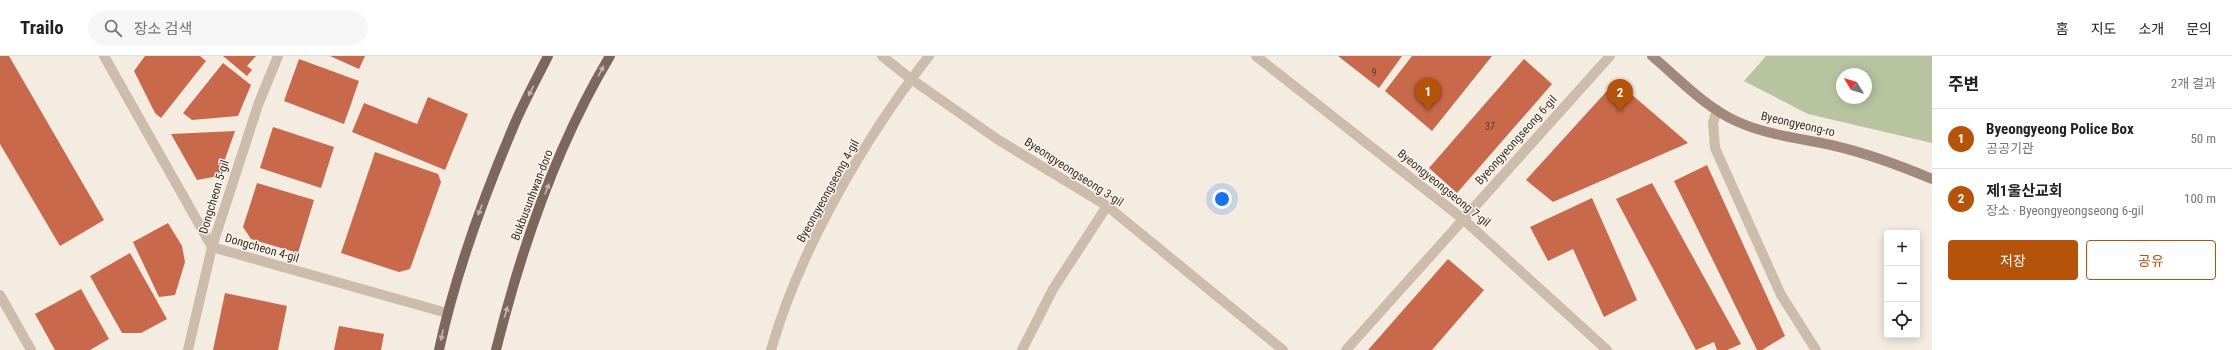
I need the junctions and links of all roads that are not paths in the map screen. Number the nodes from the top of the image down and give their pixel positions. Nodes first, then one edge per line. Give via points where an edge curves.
1 (104, 56) edge
2 (278, 56) edge
3 (548, 56) edge
4 (610, 56) edge
5 (882, 56) edge
6 (929, 56) edge
7 (1256, 56) edge
8 (1610, 56) edge
9 (1652, 56) edge
10 (911, 79) junction
11 (1717, 110) junction
12 (1932, 179) edge
13 (1107, 206) junction
14 (1463, 219) junction
15 (212, 247) junction
16 (0, 295) edge
17 (447, 313) junction
18 (31, 350) edge
19 (188, 350) edge
20 (439, 350) edge
21 (496, 350) edge
22 (771, 350) edge
23 (1022, 350) edge
24 (1283, 350) edge
25 (1346, 350) edge
26 (1607, 350) edge
27 (1816, 350) edge

1 - 15 street, Dongcheon 4-gil
2 - 15 street, Dongcheon 5-gil via 258,105
3 -> 17 main road via 509,136 475,224
21 -> 4 main road, Bukbusunhwan-doro via 529,235 561,152
5 - 10 street, Byeongyeongseong 3-gil
6 - 10 street, Byeongyeongseong 4-gil
7 - 14 street, Byeongyeongseong 7-gil
8 - 14 street, Byeongyeongseong 6-gil
9 - 11 street, Byeongyeong-ro
10 - 13 street, Byeongyeongseong 3-gil via 997,139
10 - 22 street, Byeongyeongseong 4-gil via 846,180 812,245
11 - 12 street, Byeongyeong-ro via 1737,122 1786,137 1885,159
11 - 27 street via 1713,123 1715,148 1781,295
13 - 23 street via 1053,289
13 - 24 street, Byeongyeongseong 3-gil
14 - 25 street, Byeongyeongseong 6-gil
14 - 26 street, Byeongyeongseong 7-gil
15 - 17 street, Dongcheon 4-gil
15 - 19 street, Dongcheon 5-gil
16 - 18 street
17 -> 20 main road

